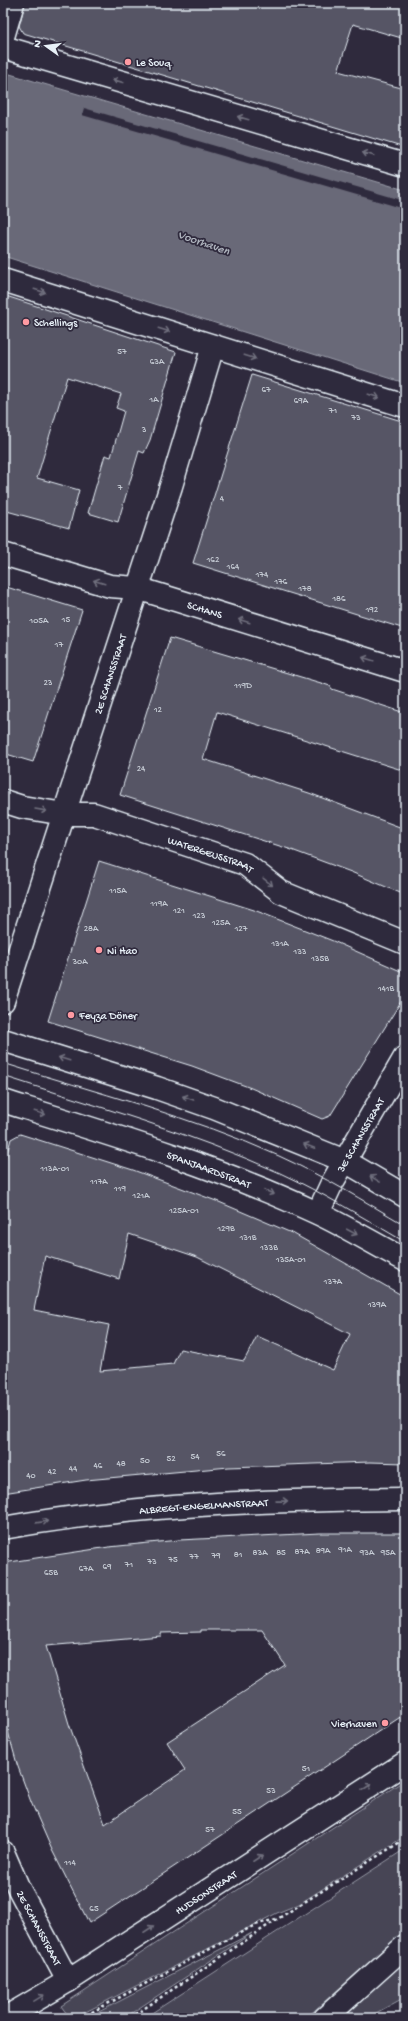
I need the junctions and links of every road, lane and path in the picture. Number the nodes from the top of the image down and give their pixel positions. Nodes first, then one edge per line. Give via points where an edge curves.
1 (13, 3) edge
2 (3, 37) edge
3 (3, 47) edge
4 (405, 166) edge
5 (3, 280) edge
6 (213, 346) junction
7 (405, 406) edge
8 (3, 554) edge
9 (137, 588) junction
10 (405, 670) edge
11 (3, 801) edge
12 (64, 814) junction
13 (405, 943) edge
14 (3, 1001) edge
15 (3, 1040) edge
16 (405, 1057) edge
17 (3, 1101) edge
18 (345, 1161) junction
19 (405, 1196) edge
20 (318, 1213) junction
21 (405, 1260) edge
22 (405, 1499) edge
23 (3, 1528) edge
24 (405, 1763) edge
25 (405, 1839) edge
26 (3, 1852) edge
27 (279, 1918) junction
28 (405, 1946) edge
29 (68, 1981) junction
30 (5, 2018) edge
31 (81, 2018) edge
32 (130, 2018) edge
33 (325, 2018) edge

1 - 2 street
4 -> 3 street
5 -> 6 street
6 -> 7 street
6 - 9 street, 2E SCHANSSTRAAT
9 -> 8 street, SCHANS via 110,586
10 -> 9 street, SCHANS
9 - 12 street, 2E SCHANSSTRAAT
11 -> 12 street, WATERGEUSSTRAAT
12 -> 13 street, WATERGEUSSTRAAT via 94,814 245,864 281,892
12 - 14 street, 2E SCHANSSTRAAT
18 -> 15 street via 214,1108
16 - 18 street, 3E SCHANSSTRAAT
17 -> 20 street, SPANJAARDSTRAAT via 180,1158
19 -> 18 street
18 - 20 street, 3E SCHANSSTRAAT
20 -> 21 street, SPANJAARDSTRAAT
23 -> 22 street, ALBREGT-ENGELMANSTRAAT via 202,1504
29 -> 24 street, HUDSONSTRAAT
25 - 27 path
26 - 29 street, 2E SCHANSSTRAAT via 19,1890
27 - 31 path via 255,1925
27 - 32 path
28 - 33 street
30 -> 29 street, HUDSONSTRAAT

